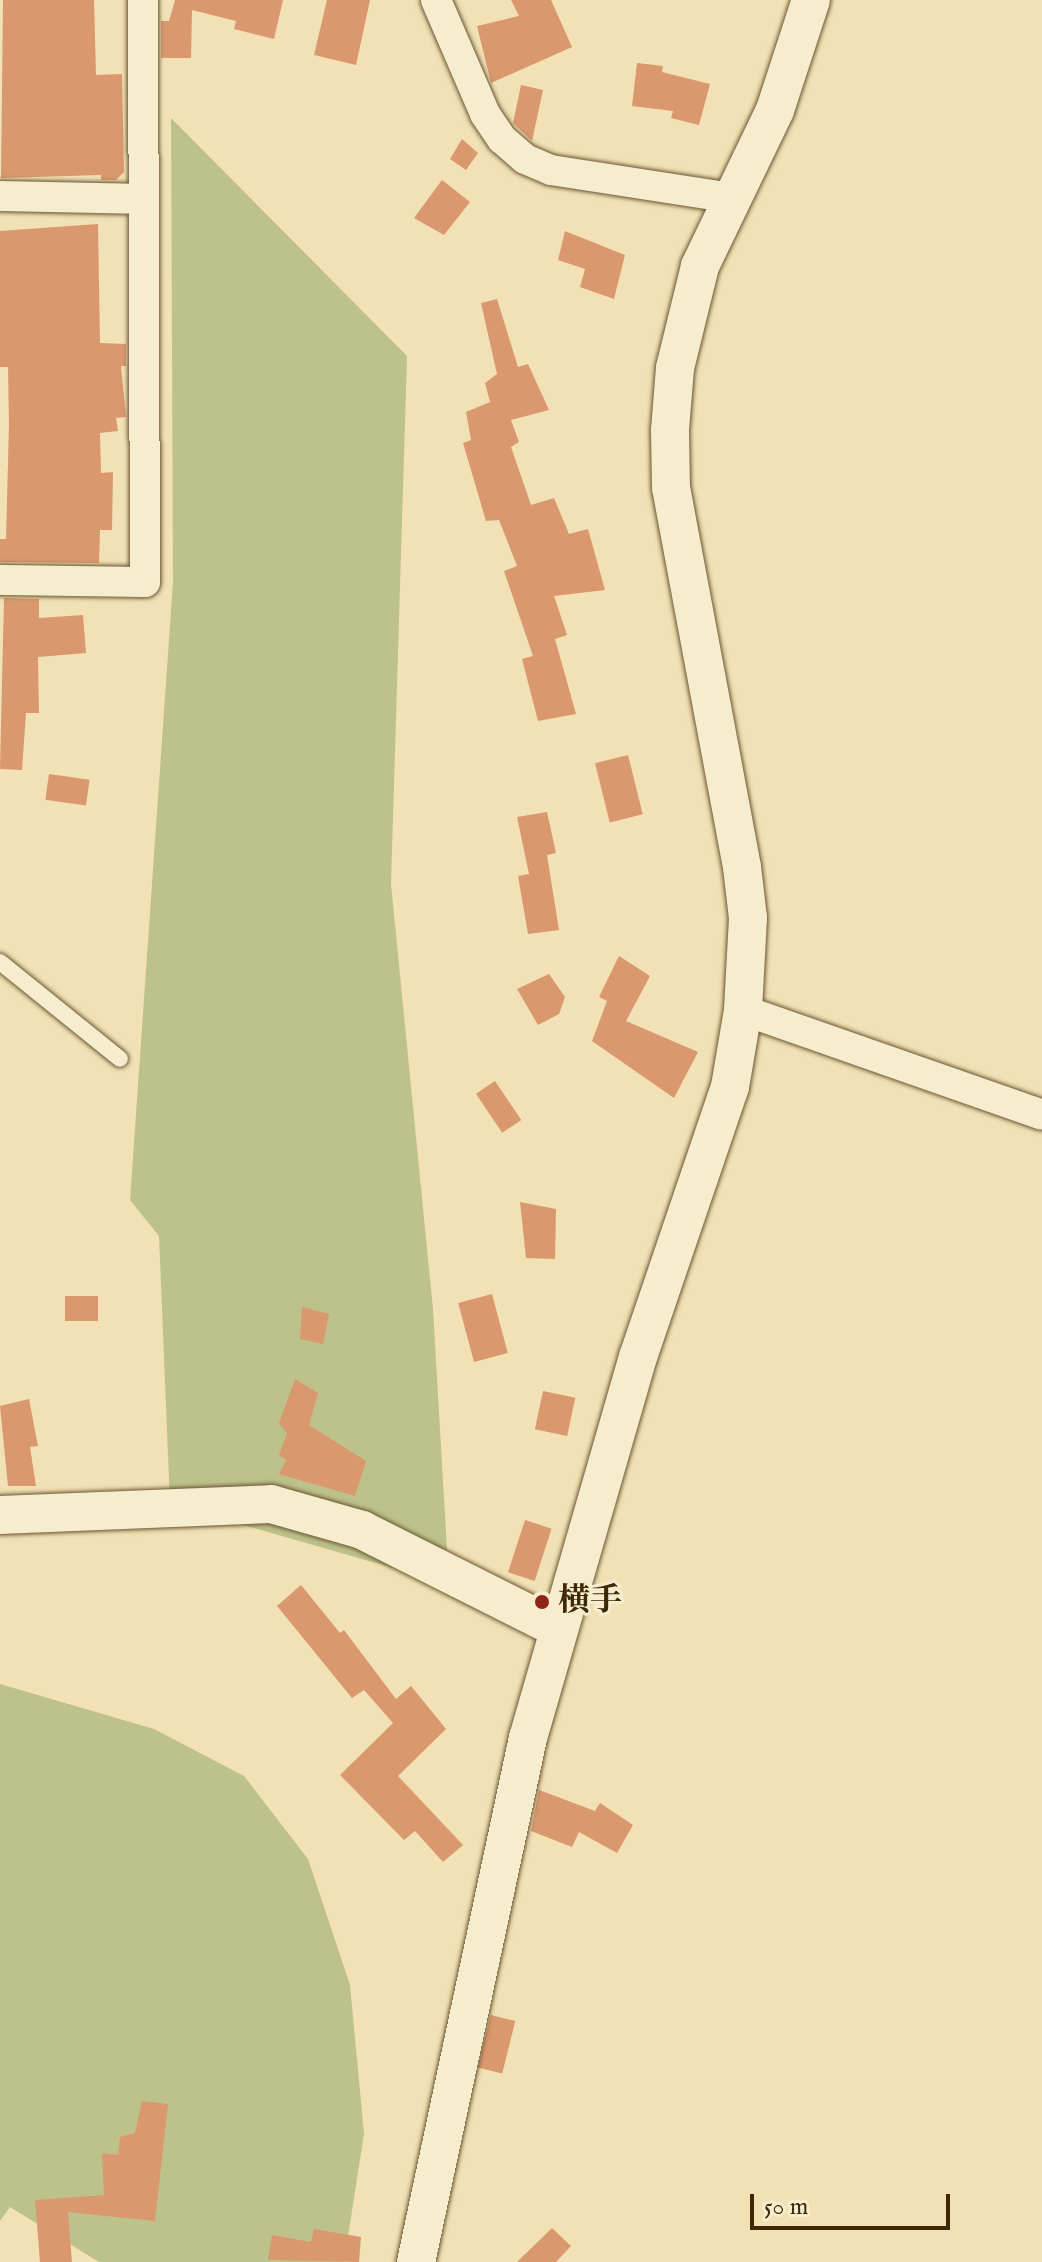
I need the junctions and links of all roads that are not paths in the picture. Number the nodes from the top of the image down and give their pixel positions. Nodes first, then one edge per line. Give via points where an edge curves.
1 (143, 0) edge
2 (436, 0) edge
3 (811, 0) edge
4 (0, 196) edge
5 (732, 198) junction
6 (144, 199) junction
7 (0, 580) edge
8 (0, 962) edge
9 (743, 1010) junction
10 (120, 1059) dead end
11 (1042, 1115) edge
12 (0, 1515) edge
13 (557, 1628) junction
14 (416, 2262) edge

1 - 6 street
2 - 5 street via 485,114 525,159 551,170
3 - 5 street via 775,110
4 - 6 street
5 - 9 street via 700,266 685,316 675,368 671,459 681,547 742,867 748,918
6 - 7 street via 145,582
8 - 10 lane
9 - 11 street
9 - 13 street via 730,1087 651,1316
12 - 13 street via 271,1504 362,1530
13 - 14 street via 528,1738

